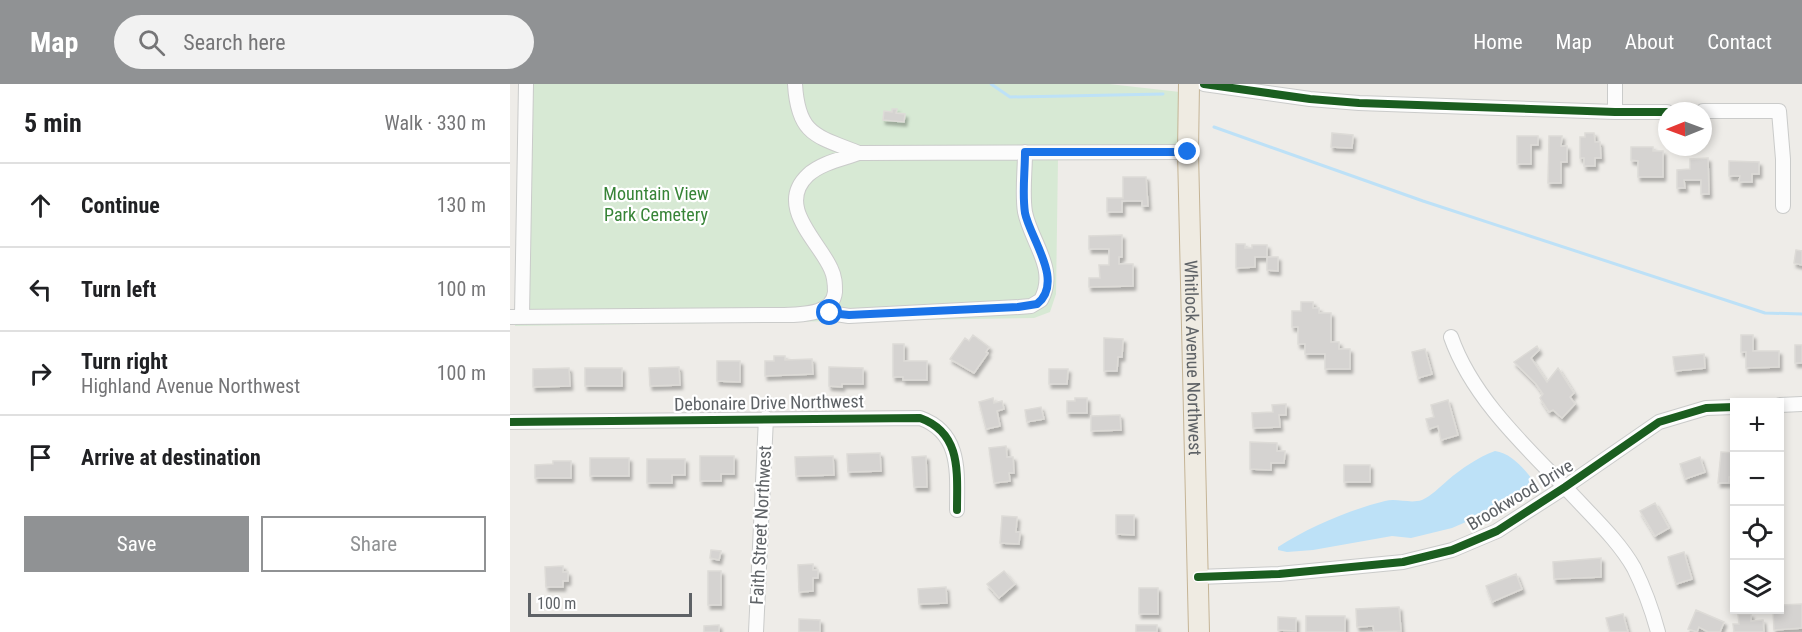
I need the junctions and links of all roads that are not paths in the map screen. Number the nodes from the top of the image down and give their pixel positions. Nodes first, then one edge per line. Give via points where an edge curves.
1 (526, 84) edge
2 (795, 84) edge
3 (1189, 84) edge
4 (1204, 84) edge
5 (1615, 84) edge
6 (1712, 111) edge
7 (1615, 112) junction
8 (1658, 112) edge
9 (1025, 152) junction
10 (1188, 152) junction
11 (859, 153) junction
12 (1783, 206) dead end
13 (823, 309) junction
14 (516, 316) edge
15 (1450, 337) dead end
16 (1802, 404) edge
17 (1784, 405) edge
18 (1730, 407) edge
19 (765, 418) junction
20 (510, 422) edge
21 (1565, 487) junction
22 (957, 510) dead end
23 (1198, 577) junction
24 (756, 632) edge
25 (1198, 632) edge
26 (1658, 632) edge

1 - 14 street
2 - 11 street via 796,104 803,123 828,141
3 - 10 highway, Whitlock Avenue Northwest
4 - 7 street via 1359,103
5 - 7 street
6 - 12 street via 1779,111
7 - 8 street
9 - 10 street
9 - 11 street
9 - 13 street via 1026,214 1047,277 1047,286 1037,304 861,315 838,315
10 - 23 highway, Whitlock Avenue Northwest
11 - 13 street via 810,174 797,197 799,219 835,281 834,297
13 - 14 street via 805,314 767,315
15 - 21 street via 1482,397
16 - 17 street
18 - 21 street, Brookwood Drive via 1706,408 1659,422
19 - 20 street, Debonaire Drive Northwest
19 - 22 street, Debonaire Drive Northwest via 906,417 932,422 946,436 954,455
19 - 24 street, Faith Street Northwest
21 - 23 street, Brookwood Drive via 1497,531 1452,550 1403,562
21 - 26 street via 1606,530 1633,567
23 - 25 highway, Whitlock Avenue Northwest

